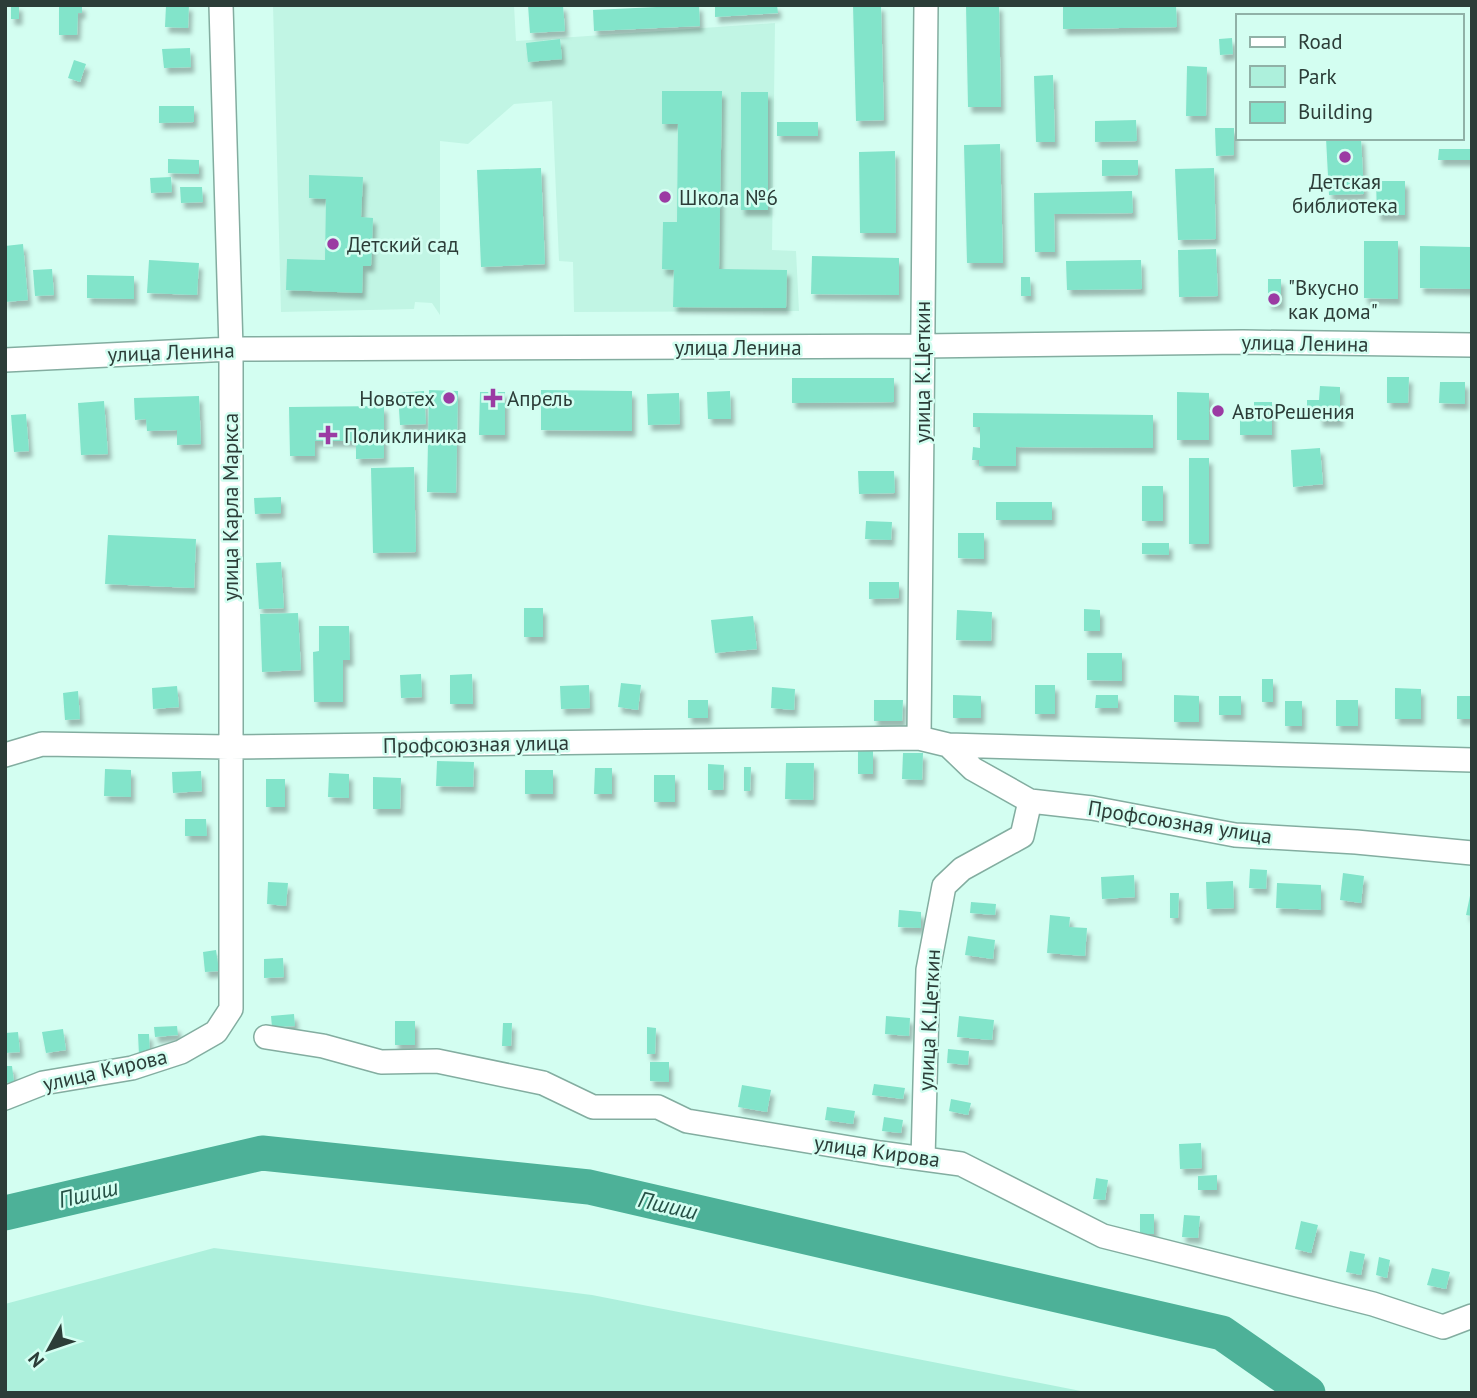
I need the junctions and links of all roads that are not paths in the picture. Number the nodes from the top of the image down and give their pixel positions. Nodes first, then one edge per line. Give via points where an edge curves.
1 (221, 5) edge
2 (926, 5) edge
3 (1472, 345) edge
4 (922, 346) junction
5 (231, 349) junction
6 (5, 360) edge
7 (919, 738) junction
8 (948, 745) junction
9 (229, 747) junction
10 (5, 755) edge
11 (1472, 760) edge
12 (1030, 801) junction
13 (1472, 853) edge
14 (231, 1009) joint
15 (266, 1037) dead end
16 (5, 1098) edge
17 (923, 1159) junction
18 (1472, 1316) edge

1 - 5 street, улица Карла Маркса
2 - 4 street, улица К.Цеткин
3 - 4 street, улица Ленина
4 - 5 street, улица Ленина
4 - 7 street, улица К.Цеткин
5 - 6 street, улица Ленина
5 - 9 street, улица Карла Маркса
7 - 8 street, Профсоюзная улица
7 - 9 street, Профсоюзная улица
8 - 11 street, Профсоюзная улица
8 - 12 street, Профсоюзная улица via 973,769
9 - 10 street, Профсоюзная улица via 43,744
9 - 14 street, улица Карла Маркса
12 - 13 street, Профсоюзная улица via 1236,835
12 - 17 street, улица К.Цеткин via 1022,836 962,869 944,886 928,970
14 - 16 street, улица Кирова via 216,1032 181,1052 132,1068 43,1083
15 - 17 street, улица Кирова via 323,1045 381,1062 438,1061 543,1083 593,1107 658,1107 687,1121
17 - 18 street, улица Кирова via 961,1164 1102,1236 1373,1304 1443,1327

